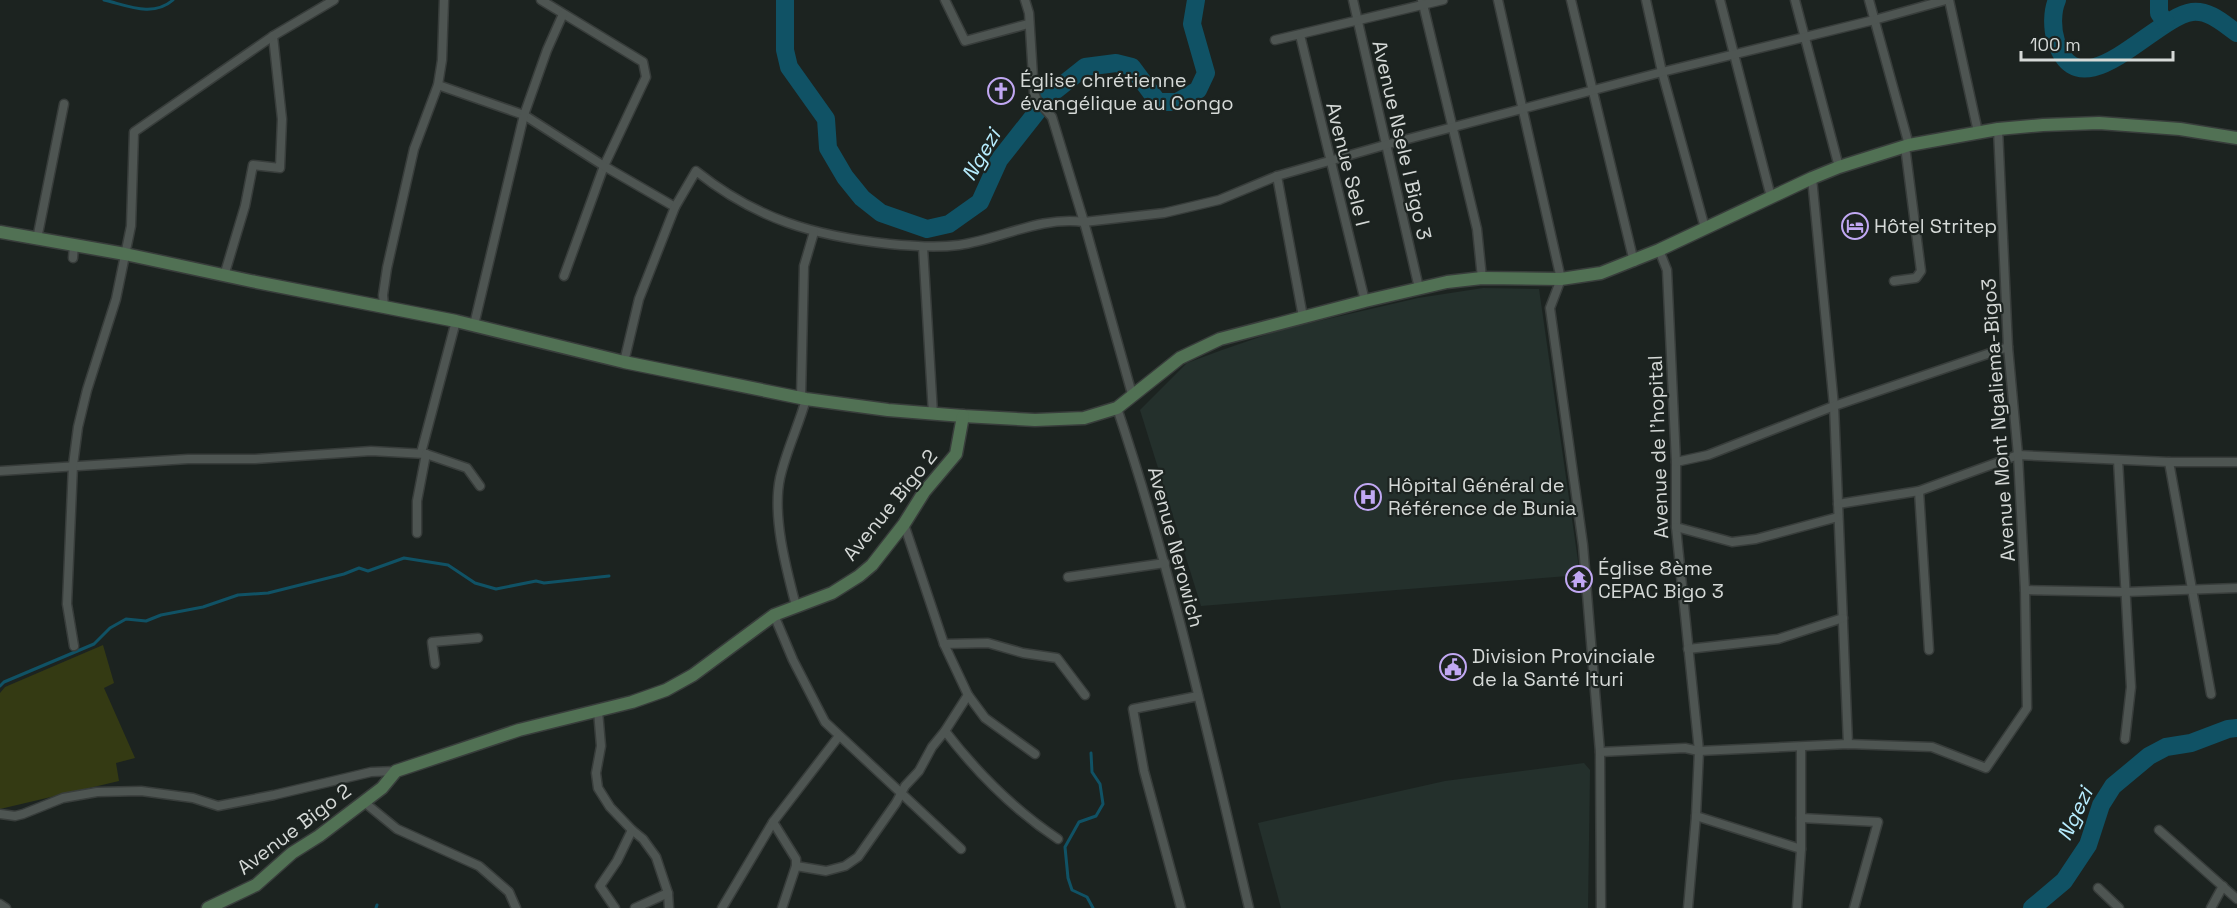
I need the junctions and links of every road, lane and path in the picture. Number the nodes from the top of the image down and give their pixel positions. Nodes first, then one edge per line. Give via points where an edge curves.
1 (334, 0) edge
2 (444, 0) edge
3 (541, 0) edge
4 (945, 0) edge
5 (1025, 0) edge
6 (1353, 0) edge
7 (1443, 0) edge
8 (1498, 0) edge
9 (1571, 0) edge
10 (1646, 0) edge
11 (1720, 0) edge
12 (1795, 0) edge
13 (1869, 0) edge
14 (1947, 0) edge
15 (1422, 2) edge
16 (563, 14) junction
17 (1874, 20) junction
18 (1358, 22) junction
19 (1028, 24) junction
20 (1300, 35) junction
21 (273, 36) junction
22 (1804, 37) junction
23 (1275, 40) dead end
24 (1734, 54) junction
25 (1662, 72) junction
26 (438, 85) junction
27 (1592, 90) junction
28 (64, 104) dead end
29 (1522, 109) junction
30 (524, 115) junction
31 (1453, 128) junction
32 (1998, 129) junction
33 (1978, 132) junction
34 (2237, 138) edge
35 (1385, 145) junction
36 (1907, 146) junction
37 (1331, 160) junction
38 (604, 166) junction
39 (1839, 167) junction
40 (1276, 176) junction
41 (1812, 178) junction
42 (1771, 197) junction
43 (675, 207) junction
44 (1084, 222) junction
45 (1705, 228) junction
46 (814, 232) junction
47 (0, 235) edge
48 (37, 239) junction
49 (923, 247) junction
50 (1659, 250) junction
51 (125, 254) junction
52 (1634, 262) junction
53 (225, 276) junction
54 (564, 276) dead end
55 (1482, 279) junction
56 (1561, 279) junction
57 (1894, 281) dead end
58 (1419, 288) junction
59 (1365, 301) junction
60 (384, 306) junction
61 (1303, 317) junction
62 (456, 321) junction
63 (474, 325) junction
64 (2008, 347) junction
65 (624, 362) junction
66 (1132, 394) junction
67 (804, 398) junction
68 (1834, 406) junction
69 (1117, 408) junction
70 (933, 414) junction
71 (963, 416) junction
72 (424, 453) junction
73 (2018, 455) junction
74 (2118, 460) junction
75 (1676, 462) junction
76 (2169, 462) junction
77 (2237, 462) edge
78 (73, 465) junction
79 (0, 471) edge
80 (480, 486) dead end
81 (1919, 491) junction
82 (1838, 504) junction
83 (1838, 517) junction
84 (904, 524) junction
85 (1676, 527) junction
86 (417, 533) dead end
87 (1165, 563) junction
88 (1068, 577) dead end
89 (2237, 588) edge
90 (2025, 590) junction
91 (2192, 590) junction
92 (2125, 592) junction
93 (796, 606) junction
94 (774, 615) junction
95 (1843, 618) junction
96 (478, 638) dead end
97 (944, 644) junction
98 (74, 646) dead end
99 (1688, 650) junction
100 (1929, 650) dead end
101 (435, 664) dead end
102 (2211, 694) dead end
103 (968, 695) junction
104 (1085, 695) dead end
105 (1198, 696) junction
106 (598, 711) junction
107 (945, 731) junction
108 (839, 736) junction
109 (2125, 740) dead end
110 (1848, 744) junction
111 (1801, 747) junction
112 (1699, 751) junction
113 (1600, 752) junction
114 (1035, 754) dead end
115 (396, 771) junction
116 (901, 794) junction
117 (364, 802) junction
118 (0, 814) edge
119 (1696, 816) junction
120 (1801, 818) junction
121 (773, 822) junction
122 (632, 830) junction
123 (2159, 830) dead end
124 (1058, 839) dead end
125 (961, 849) dead end
126 (1801, 849) junction
127 (796, 866) junction
128 (2223, 886) junction
129 (2098, 888) dead end
130 (668, 893) junction
131 (2237, 899) edge
132 (0, 904) edge
133 (609, 906) edge
134 (6, 908) edge
135 (208, 908) edge
136 (516, 908) edge
137 (635, 908) edge
138 (669, 908) edge
139 (722, 908) edge
140 (782, 908) edge
141 (1181, 908) edge
142 (1249, 908) edge
143 (1602, 908) edge
144 (1688, 908) edge
145 (1797, 908) edge
146 (1854, 908) edge
147 (2119, 908) edge
148 (2211, 908) edge

1 - 21 street
2 - 26 street
3 - 16 street
4 - 19 street via 965,41
5 - 19 street
6 - 18 street, Avenue Nsele I Bigo 3
7 - 15 street
8 - 29 street
9 - 27 street
10 - 25 street
11 - 24 street
12 - 22 street
13 - 17 street
14 - 17 street
14 - 33 street
15 - 18 street
15 - 31 street
16 - 30 street
16 - 38 street via 643,62 646,77
17 - 22 street
17 - 36 street
18 - 20 street
18 - 35 street, Avenue Nsele I Bigo 3
19 - 44 street via 1034,93 1052,117
20 - 23 street
20 - 37 street, Avenue Sele I
21 - 51 street via 134,132
21 - 53 street via 282,119 280,168 253,165
22 - 24 street
22 - 39 street
24 - 25 street
24 - 42 street
25 - 27 street
25 - 45 street
26 - 30 street
26 - 60 street via 414,149 387,268
27 - 29 street
27 - 52 street
28 - 48 street
29 - 31 street
29 - 56 street
30 - 38 street
30 - 63 street
31 - 35 street
31 - 55 street via 1477,229
32 - 33 street
32 - 34 street via 2100,123
32 - 64 street, Avenue Mont Ngaliema-Bigo3
33 - 36 street
35 - 37 street
35 - 58 street, Avenue Nsele I Bigo 3
36 - 39 street
36 - 57 street via 1921,271 1916,278
37 - 40 street
37 - 59 street, Avenue Sele I
38 - 43 street
38 - 54 street
39 - 41 street
40 - 44 street via 1220,200 1164,213
40 - 61 street
41 - 42 street
41 - 68 street
42 - 45 street
43 - 46 street via 696,171 762,214
43 - 65 street via 639,299
44 - 49 street via 1029,226 960,245
44 - 66 street
45 - 50 street
46 - 49 street
46 - 67 street via 804,266
47 - 48 street
48 - 51 street via 73,251
49 - 70 street
50 - 52 street
50 - 75 street, Avenue de l'hopital via 1667,270
51 - 53 street
51 - 78 street via 116,299 84,399
52 - 56 street via 1601,273
53 - 60 street
55 - 56 street
55 - 58 street
56 - 113 street via 1550,308 1583,544
58 - 59 street
59 - 61 street
60 - 62 street
61 - 66 street via 1220,339 1180,358
62 - 63 street
62 - 72 street
63 - 65 street
64 - 68 street
64 - 73 street, Avenue Mont Ngaliema-Bigo3
65 - 67 street
66 - 69 street
67 - 70 street
67 - 93 street via 778,492 783,558
68 - 75 street via 1707,455
68 - 82 street
69 - 71 street via 1084,418
69 - 87 street, Avenue Nerowich
70 - 71 street
71 - 84 street, Avenue Bigo 2 via 956,454 924,492
72 - 78 street via 361,451 284,458
72 - 80 street via 467,468
72 - 86 street
73 - 74 street
73 - 81 street
73 - 90 street, Avenue Mont Ngaliema-Bigo3
74 - 76 street
74 - 92 street
75 - 85 street, Avenue de l'hopital
76 - 77 street
76 - 91 street
78 - 79 street
78 - 98 street via 66,604
81 - 82 street
81 - 100 street
82 - 83 street
83 - 85 street via 1732,543
83 - 95 street
84 - 93 street, Avenue Bigo 2 via 859,576 832,593
84 - 97 street
85 - 99 street, Avenue de l'hopital
87 - 88 street
87 - 105 street, Avenue Nerowich
89 - 91 street
90 - 92 street
90 - 110 street, Avenue Mont Ngaliema-Bigo3 via 2027,708 1986,768 1932,747
91 - 92 street
91 - 102 street
92 - 109 street via 2131,687
93 - 94 street, Avenue Bigo 2
94 - 106 street, Avenue Bigo 2 via 693,675 666,690
94 - 108 street via 825,722
95 - 99 street via 1778,639
95 - 110 street
96 - 101 street via 432,642
97 - 103 street
97 - 104 street via 988,643 1057,658
99 - 112 street, Avenue de l'hopital
103 - 107 street
103 - 114 street via 985,718
105 - 141 street via 1133,710 1144,771
105 - 142 street, Avenue Nerowich
106 - 115 street, Avenue Bigo 2 via 519,730
106 - 122 street via 598,789
107 - 116 street
107 - 124 street via 971,764 1025,817
108 - 116 street
108 - 121 street
110 - 111 street
111 - 112 street
111 - 120 street
112 - 113 street via 1685,748
112 - 119 street, Avenue de l'hopital
113 - 143 street
115 - 117 street, Avenue Bigo 2
115 - 118 street via 371,772 218,806 193,798 141,791 108,792 63,798 15,816
116 - 125 street
116 - 127 street via 858,857 845,866 826,871
117 - 135 street, Avenue Bigo 2 via 292,853 256,885
117 - 136 street via 397,829 479,866 509,892
119 - 126 street
119 - 144 street, Avenue de l'hopital
120 - 126 street
120 - 146 street via 1878,822
121 - 127 street via 796,859
121 - 139 street
122 - 130 street via 656,857
122 - 133 street via 600,886
123 - 128 street
126 - 145 street
127 - 140 street
128 - 131 street
128 - 148 street
129 - 147 street
130 - 137 street
130 - 138 street
132 - 134 street

